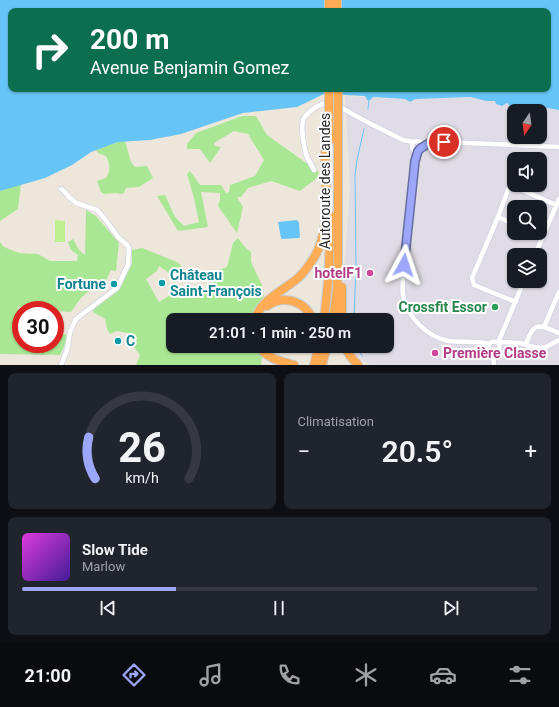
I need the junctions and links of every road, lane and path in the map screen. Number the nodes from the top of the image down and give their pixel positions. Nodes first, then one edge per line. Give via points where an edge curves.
1 (330, 92) edge
2 (338, 92) edge
3 (334, 119) junction
4 (330, 136) junction
5 (417, 147) junction
6 (559, 147) edge
7 (314, 170) dead end
8 (338, 179) junction
9 (60, 189) dead end
10 (559, 198) edge
11 (556, 205) junction
12 (498, 217) junction
13 (507, 221) edge
14 (547, 226) edge
15 (521, 288) edge
16 (559, 292) edge
17 (516, 302) junction
18 (258, 313) edge
19 (260, 313) edge
20 (309, 313) edge
21 (325, 313) edge
22 (334, 313) edge
23 (342, 313) edge
24 (544, 326) junction
25 (559, 333) edge
26 (559, 340) edge
27 (489, 344) junction
28 (499, 344) junction
29 (526, 344) junction
30 (493, 352) junction
31 (266, 353) edge
32 (315, 353) edge
33 (318, 353) edge
34 (322, 353) edge
35 (348, 353) edge
36 (316, 363) edge
37 (61, 365) edge
38 (294, 365) edge
39 (358, 365) edge
40 (494, 365) edge

1 - 3 highway, Autoroute des Landes, bridge
2 - 3 highway, Autoroute des Landes, bridge
3 - 4 highway, Autoroute des Landes
3 - 8 highway, Autoroute des Landes
4 - 18 highway via 326,148 325,222 318,251 302,274 265,303
4 - 21 highway, Autoroute des Landes via 330,273
5 - 6 street via 431,142
5 - 7 street via 344,109 328,103 322,104 303,119 302,129 308,159
5 - 27 street via 403,283 405,303 420,325 434,336 450,341
8 - 22 highway, Autoroute des Landes via 338,262
8 - 23 highway
9 - 37 street via 76,203 97,210 129,250 128,265 117,288 76,319
10 - 11 street
11 - 12 street via 513,186 509,188
11 - 14 street
12 - 13 street
12 - 17 street via 472,278 474,285
15 - 17 street
16 - 24 street
17 - 28 street
19 - 20 highway via 268,304 278,300 296,302
24 - 25 street
24 - 29 street via 534,328
26 - 29 street via 541,348
27 - 28 street via 496,341
27 - 30 street via 489,349
28 - 29 street
28 - 30 street via 498,350
30 - 40 street
31 - 38 highway
32 - 36 highway
33 - 36 highway
34 - 36 highway
35 - 39 highway

